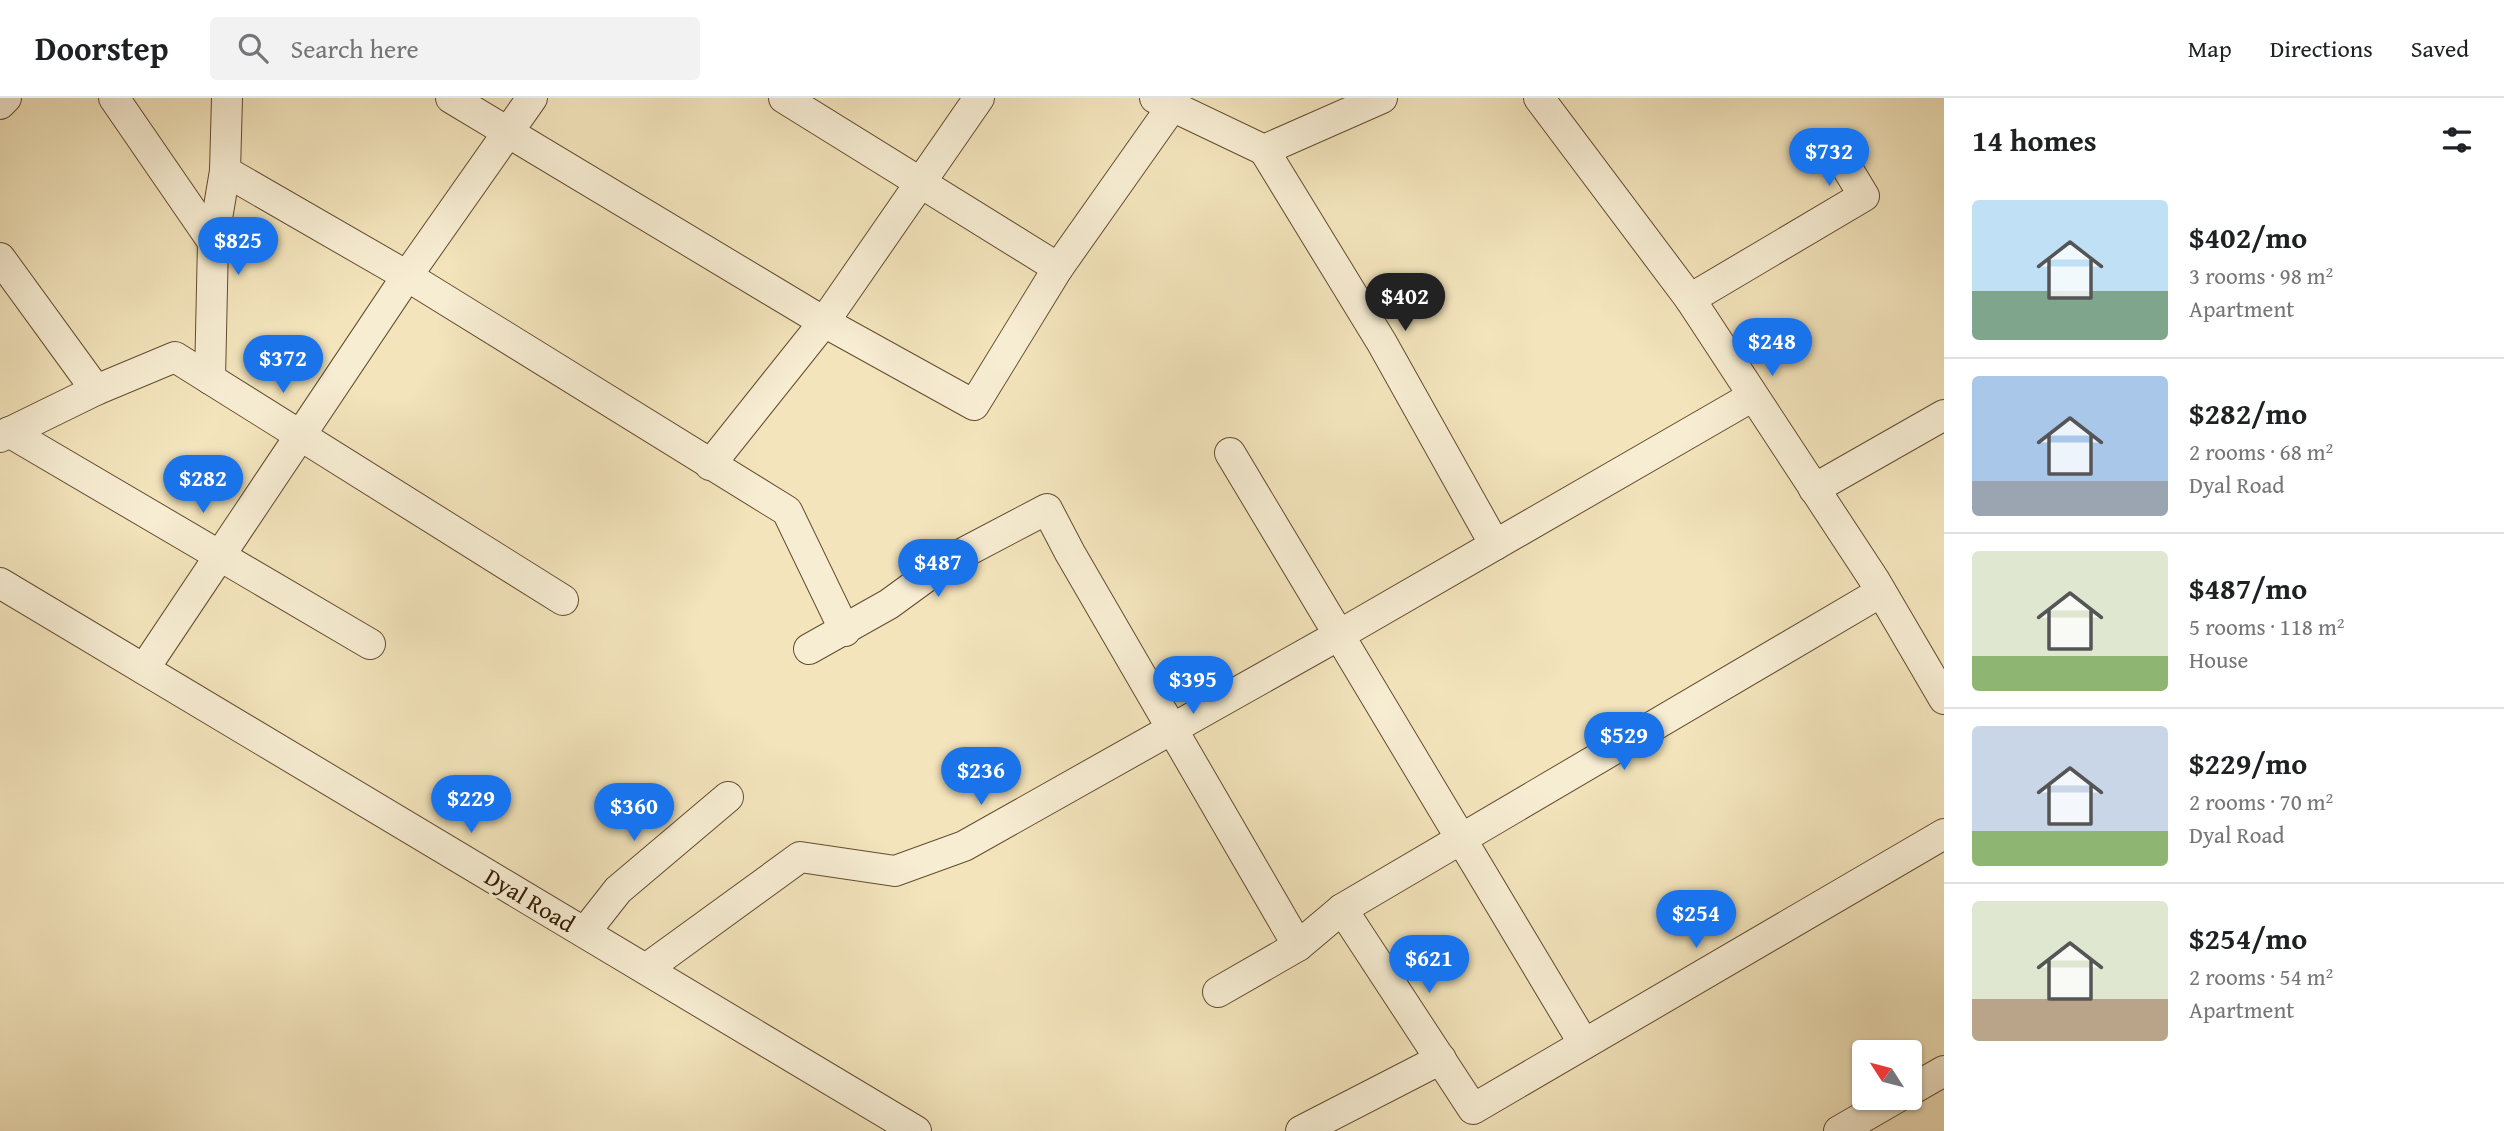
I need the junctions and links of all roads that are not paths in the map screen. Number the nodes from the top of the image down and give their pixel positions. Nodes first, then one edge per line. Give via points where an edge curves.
1 (6, 98) edge
2 (114, 98) edge
3 (228, 98) edge
4 (451, 98) edge
5 (532, 98) edge
6 (784, 98) edge
7 (979, 98) edge
8 (1382, 98) edge
9 (1539, 98) edge
10 (1163, 103) edge
11 (0, 104) edge
12 (509, 131) junction
13 (1264, 149) junction
14 (1838, 153) dead end
15 (225, 171) junction
16 (921, 182) junction
17 (213, 242) junction
18 (0, 258) edge
19 (1058, 268) junction
20 (407, 276) junction
21 (1690, 299) junction
22 (824, 322) junction
23 (210, 379) junction
24 (96, 390) junction
25 (1753, 396) junction
26 (1944, 415) edge
27 (5, 435) edge
28 (302, 436) junction
29 (1230, 453) dead end
30 (710, 465) junction
31 (1814, 489) junction
32 (1495, 545) junction
33 (222, 555) junction
34 (0, 583) edge
35 (1881, 592) junction
36 (563, 600) dead end
37 (845, 631) junction
38 (1339, 635) junction
39 (370, 644) dead end
40 (809, 649) dead end
41 (145, 669) junction
42 (1936, 669) edge
43 (1944, 699) edge
44 (1172, 729) junction
45 (728, 797) dead end
46 (1944, 834) edge
47 (1462, 839) junction
48 (1342, 909) junction
49 (585, 932) junction
50 (1298, 946) junction
51 (646, 969) junction
52 (1218, 992) dead end
53 (1584, 1044) junction
54 (1441, 1059) junction
55 (1944, 1071) edge
56 (1922, 1084) edge
57 (1875, 1110) edge
58 (916, 1131) edge
59 (1301, 1131) edge
60 (1839, 1131) edge

1 - 11 street
2 - 17 street
3 - 15 street
4 - 12 street
5 - 12 street
6 - 16 street
7 - 16 street
8 - 13 street
9 - 21 street
10 - 13 street
10 - 19 street
12 - 20 street
12 - 22 street
13 - 32 street via 1382,343
14 - 21 street via 1864,196
15 - 17 street
15 - 20 street
16 - 19 street
16 - 22 street
17 - 23 street
18 - 24 street
19 - 22 street via 974,405
20 - 28 street
20 - 30 street
21 - 25 street
22 - 30 street
23 - 24 street via 175,357
23 - 28 street
24 - 27 street
25 - 31 street
25 - 32 street
26 - 31 street
27 - 33 street
28 - 33 street
28 - 36 street
29 - 38 street
30 - 37 street via 787,511
31 - 35 street
32 - 38 street
33 - 39 street
33 - 41 street
34 - 41 street, Dyal Road
35 - 42 street
35 - 47 street
37 - 40 street
37 - 44 street via 948,561 1047,509
38 - 44 street
38 - 47 street
41 - 49 street, Dyal Road
42 - 43 street
44 - 50 street
44 - 51 street via 964,846 895,871 800,857
45 - 49 street via 618,890
46 - 53 street
47 - 48 street
47 - 53 street
48 - 50 street
48 - 54 street
49 - 51 street, Dyal Road
50 - 52 street
51 - 58 street, Dyal Road
53 - 54 street via 1473,1109
54 - 59 street
55 - 56 street
57 - 60 street

